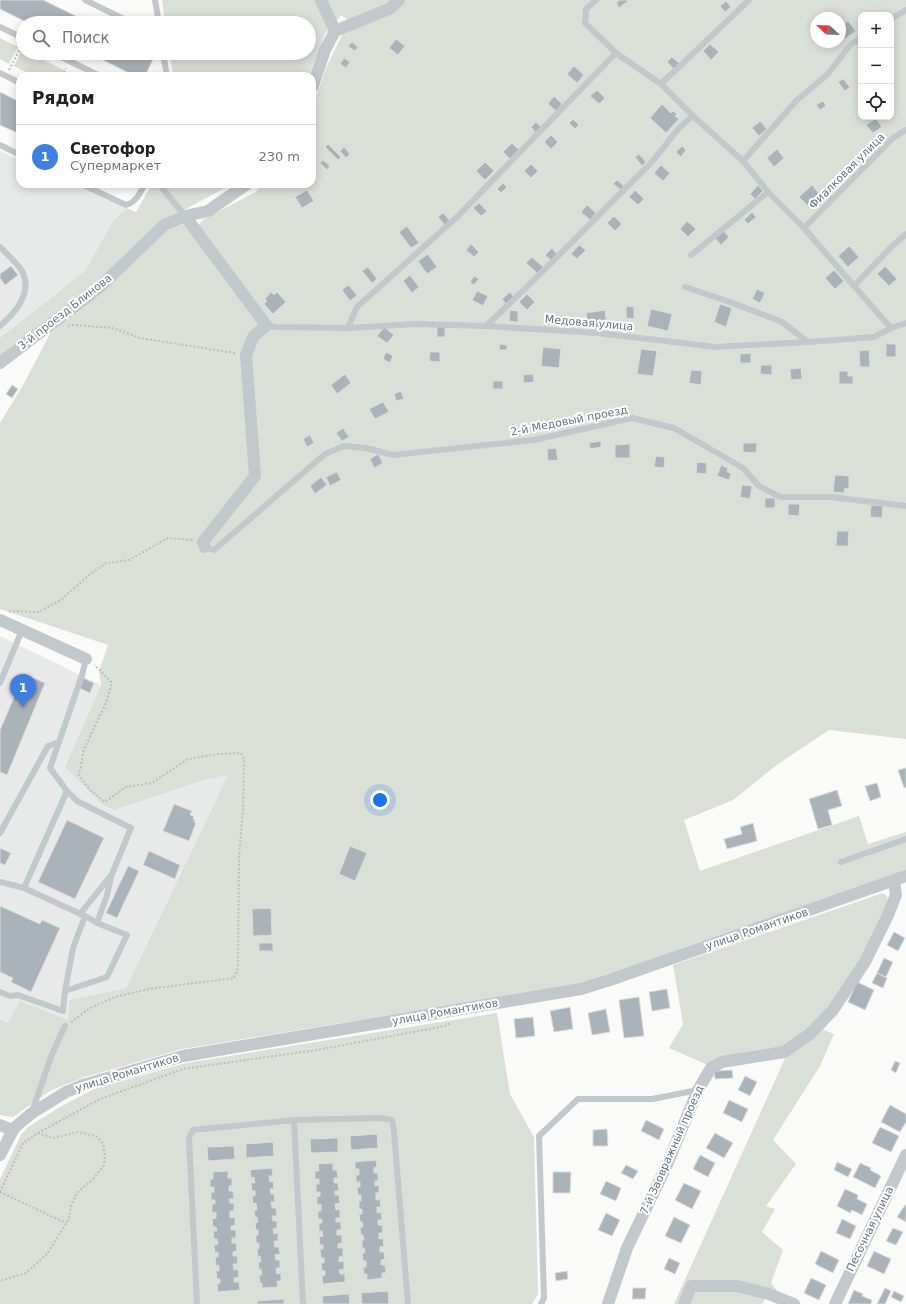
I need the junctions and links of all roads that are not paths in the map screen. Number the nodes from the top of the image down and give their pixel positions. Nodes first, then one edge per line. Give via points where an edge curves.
1 (85, 0) edge
2 (155, 0) edge
3 (321, 0) edge
4 (399, 0) edge
5 (596, 0) edge
6 (749, 0) edge
7 (906, 10) edge
8 (118, 16) edge
9 (158, 16) edge
10 (894, 17) edge
11 (0, 27) edge
12 (335, 31) junction
13 (16, 35) edge
14 (858, 40) edge
15 (616, 54) junction
16 (67, 60) edge
17 (164, 60) edge
18 (92, 72) edge
19 (166, 72) edge
20 (3, 75) edge
21 (316, 76) edge
22 (16, 81) edge
23 (661, 84) junction
24 (693, 116) junction
25 (906, 130) edge
26 (0, 145) edge
27 (16, 153) edge
28 (743, 161) junction
29 (90, 188) edge
30 (142, 188) edge
31 (162, 188) edge
32 (241, 188) edge
33 (768, 192) junction
34 (185, 216) junction
35 (804, 228) junction
36 (906, 234) edge
37 (0, 247) edge
38 (691, 255) dead end
39 (854, 286) junction
40 (685, 287) dead end
41 (906, 323) edge
42 (266, 325) junction
43 (0, 326) edge
44 (486, 326) junction
45 (348, 328) junction
46 (891, 328) junction
47 (808, 342) junction
48 (0, 363) edge
49 (906, 506) edge
50 (204, 544) joint
51 (3, 617) edge
52 (22, 630) junction
53 (86, 659) joint
54 (0, 683) edge
55 (59, 742) junction
56 (67, 791) junction
57 (0, 833) edge
58 (906, 838) edge
59 (841, 862) dead end
60 (112, 874) junction
61 (906, 876) edge
62 (894, 881) junction
63 (0, 882) edge
64 (24, 888) junction
65 (83, 915) junction
66 (97, 923) junction
67 (65, 991) junction
68 (0, 992) edge
69 (65, 1026) road end
70 (698, 1090) junction
71 (32, 1113) junction
72 (294, 1120) junction
73 (0, 1125) edge
74 (12, 1130) junction
75 (0, 1155) edge
76 (906, 1155) edge
77 (198, 1304) edge
78 (303, 1304) edge
79 (408, 1304) edge
80 (541, 1304) edge
81 (608, 1304) edge
82 (684, 1304) edge
83 (794, 1304) edge
84 (835, 1304) edge

1 - 8 lane
2 - 9 lane
3 - 12 street
4 - 12 street via 389,9
5 - 15 lane via 586,9 585,23
6 - 23 lane
7 - 10 lane
11 - 13 lane
12 - 21 street
14 - 28 lane via 851,44 828,74 798,100
15 - 23 lane
15 - 45 lane via 456,218 357,307
16 - 18 lane
17 - 19 lane
20 - 22 lane
23 - 24 lane
24 - 28 lane
24 - 44 lane via 683,123 651,162
25 - 35 lane, Фиалковая улица via 893,138
26 - 27 lane
28 - 33 lane
29 - 30 lane via 126,205 132,203
31 - 34 lane
32 - 34 street, 3-й проезд Блинова via 208,211
33 - 35 lane
33 - 38 lane
34 - 42 street
34 - 48 street, 3-й проезд Блинова via 164,225 100,287
35 - 39 lane
36 - 39 lane
37 - 43 lane via 23,272 26,287 20,303 10,318
39 - 46 lane
40 - 47 lane via 782,322
41 - 46 lane, Медовая улица
42 - 45 lane, Медовая улица
42 - 50 street via 253,337 246,354 255,476
44 - 45 lane, Медовая улица via 416,324
44 - 47 lane, Медовая улица via 598,333 715,347
46 - 47 lane, Медовая улица via 874,337
49 - 50 lane, 2-й Медовый проезд via 831,497 780,497 759,486 742,468 674,428 632,418 534,440 392,456 366,448 344,446 324,454 214,550
51 - 52 street
52 - 53 street
52 - 54 lane
53 - 55 lane
55 - 56 lane via 50,768
55 - 57 lane via 48,746
56 - 60 lane via 77,801 131,828
56 - 64 lane
58 - 59 lane
60 - 65 lane
60 - 66 lane
61 - 62 street, улица Романтиков
62 - 70 street, 7-й Заовражный проезд via 896,895 888,915 865,962 833,1010 810,1034 784,1052 722,1062 711,1068
62 - 71 street, улица Романтиков via 581,989 183,1056 83,1085 66,1092
63 - 64 lane
64 - 65 lane
65 - 66 lane
65 - 67 lane via 73,948
66 - 67 lane via 127,935 107,977
67 - 68 lane via 63,1010 18,995 10,996
69 - 71 lane via 52,1054
70 - 80 lane via 652,1099 578,1099 539,1136 544,1298
70 - 81 street, 7-й Заовражный проезд via 666,1167 627,1248
71 - 74 street, улица Романтиков
72 - 77 lane via 193,1130 188,1138
72 - 78 lane
72 - 79 lane via 392,1120
73 - 74 street
74 - 75 street, улица Романтиков
76 - 84 street, Песочная улица
82 - 83 street via 692,1286 737,1286 769,1294

